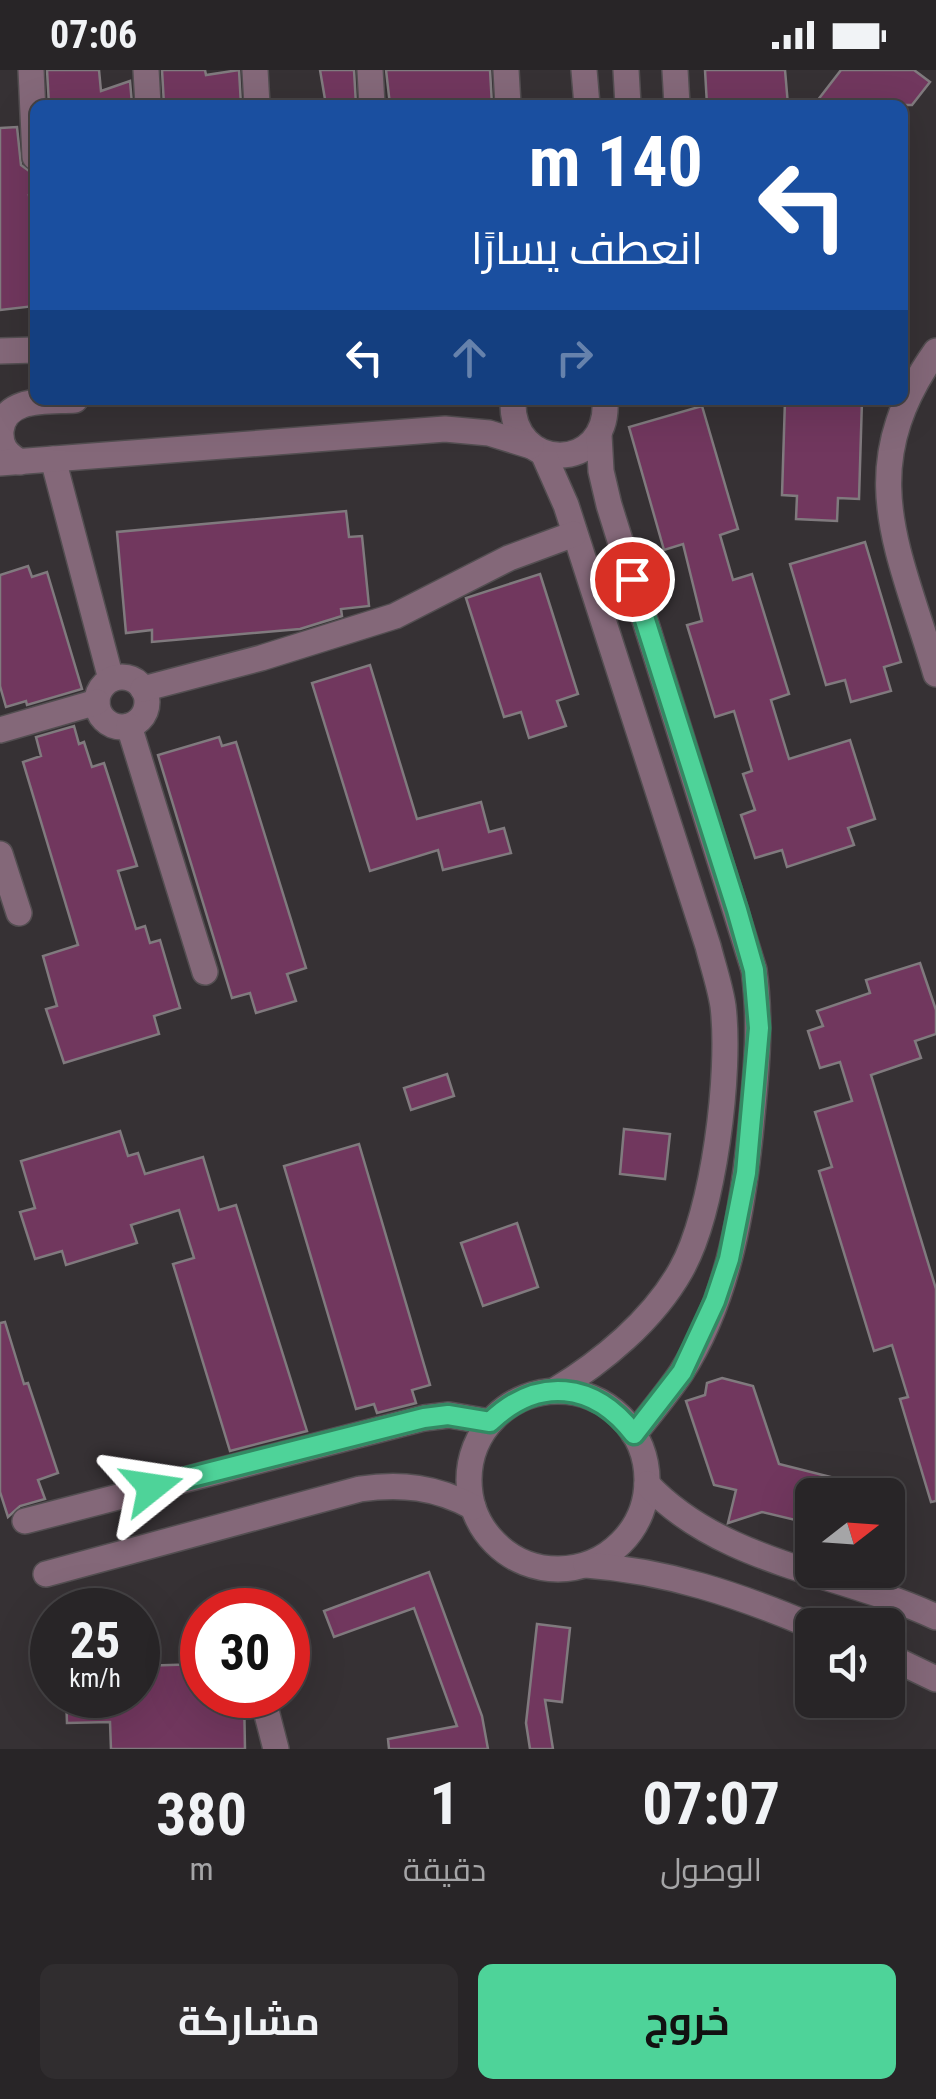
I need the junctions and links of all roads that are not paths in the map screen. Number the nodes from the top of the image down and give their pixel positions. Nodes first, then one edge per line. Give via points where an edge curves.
1 (30, 70) edge
2 (146, 70) edge
3 (255, 70) edge
4 (370, 70) edge
5 (506, 70) edge
6 (584, 70) edge
7 (626, 70) edge
8 (675, 70) edge
9 (32, 100) edge
10 (148, 100) edge
11 (257, 100) edge
12 (372, 100) edge
13 (508, 100) edge
14 (587, 100) edge
15 (628, 100) edge
16 (677, 100) edge
17 (30, 350) edge
18 (936, 351) edge
19 (0, 352) edge
20 (908, 394) edge
21 (30, 404) edge
22 (514, 405) edge
23 (605, 405) edge
24 (903, 405) edge
25 (599, 435) junction
26 (537, 450) junction
27 (53, 459) junction
28 (10, 462) edge
29 (574, 534) junction
30 (936, 674) edge
31 (111, 679) junction
32 (143, 689) junction
33 (97, 702) junction
34 (128, 726) junction
35 (0, 730) edge
36 (0, 854) edge
37 (19, 913) dead end
38 (744, 936) junction
39 (708, 946) junction
40 (205, 972) dead end
41 (554, 1391) junction
42 (490, 1422) junction
43 (634, 1434) junction
44 (647, 1484) junction
45 (473, 1507) junction
46 (25, 1521) dead end
47 (586, 1565) junction
48 (46, 1574) dead end
49 (936, 1616) edge
50 (795, 1619) edge
51 (905, 1664) edge
52 (936, 1679) edge
53 (268, 1718) edge
54 (276, 1749) edge

1 - 9 street
2 - 10 street
3 - 11 street
4 - 12 street
5 - 13 street
6 - 14 street
7 - 15 street
8 - 16 street
17 - 19 street
18 - 20 street
21 - 28 street via 1,425
22 - 26 street via 516,426
23 - 25 street
24 - 30 street via 887,487 890,518
25 - 26 street via 574,454
25 - 38 street via 609,506
26 - 27 street via 489,432 445,430
26 - 29 street via 558,484
27 - 28 street
27 - 31 street
29 - 32 street via 509,558 395,616
29 - 39 street
31 - 32 street via 128,678
31 - 33 street
32 - 34 street via 146,706
33 - 34 street via 111,724
33 - 35 street
34 - 40 street
36 - 37 street
38 - 39 street
38 - 43 street via 759,1028 739,1217 700,1337
39 - 41 street via 722,1006 724,1079 698,1229 683,1268 648,1315
41 - 42 street via 518,1400
41 - 43 street via 591,1397
42 - 45 street via 473,1454
42 - 46 street via 424,1418
43 - 44 street
44 - 47 street via 630,1534
44 - 49 street via 711,1535
45 - 47 street via 490,1538 517,1560 551,1570
45 - 48 street via 430,1489 371,1487
47 - 50 street via 688,1580
51 - 52 street
53 - 54 street

